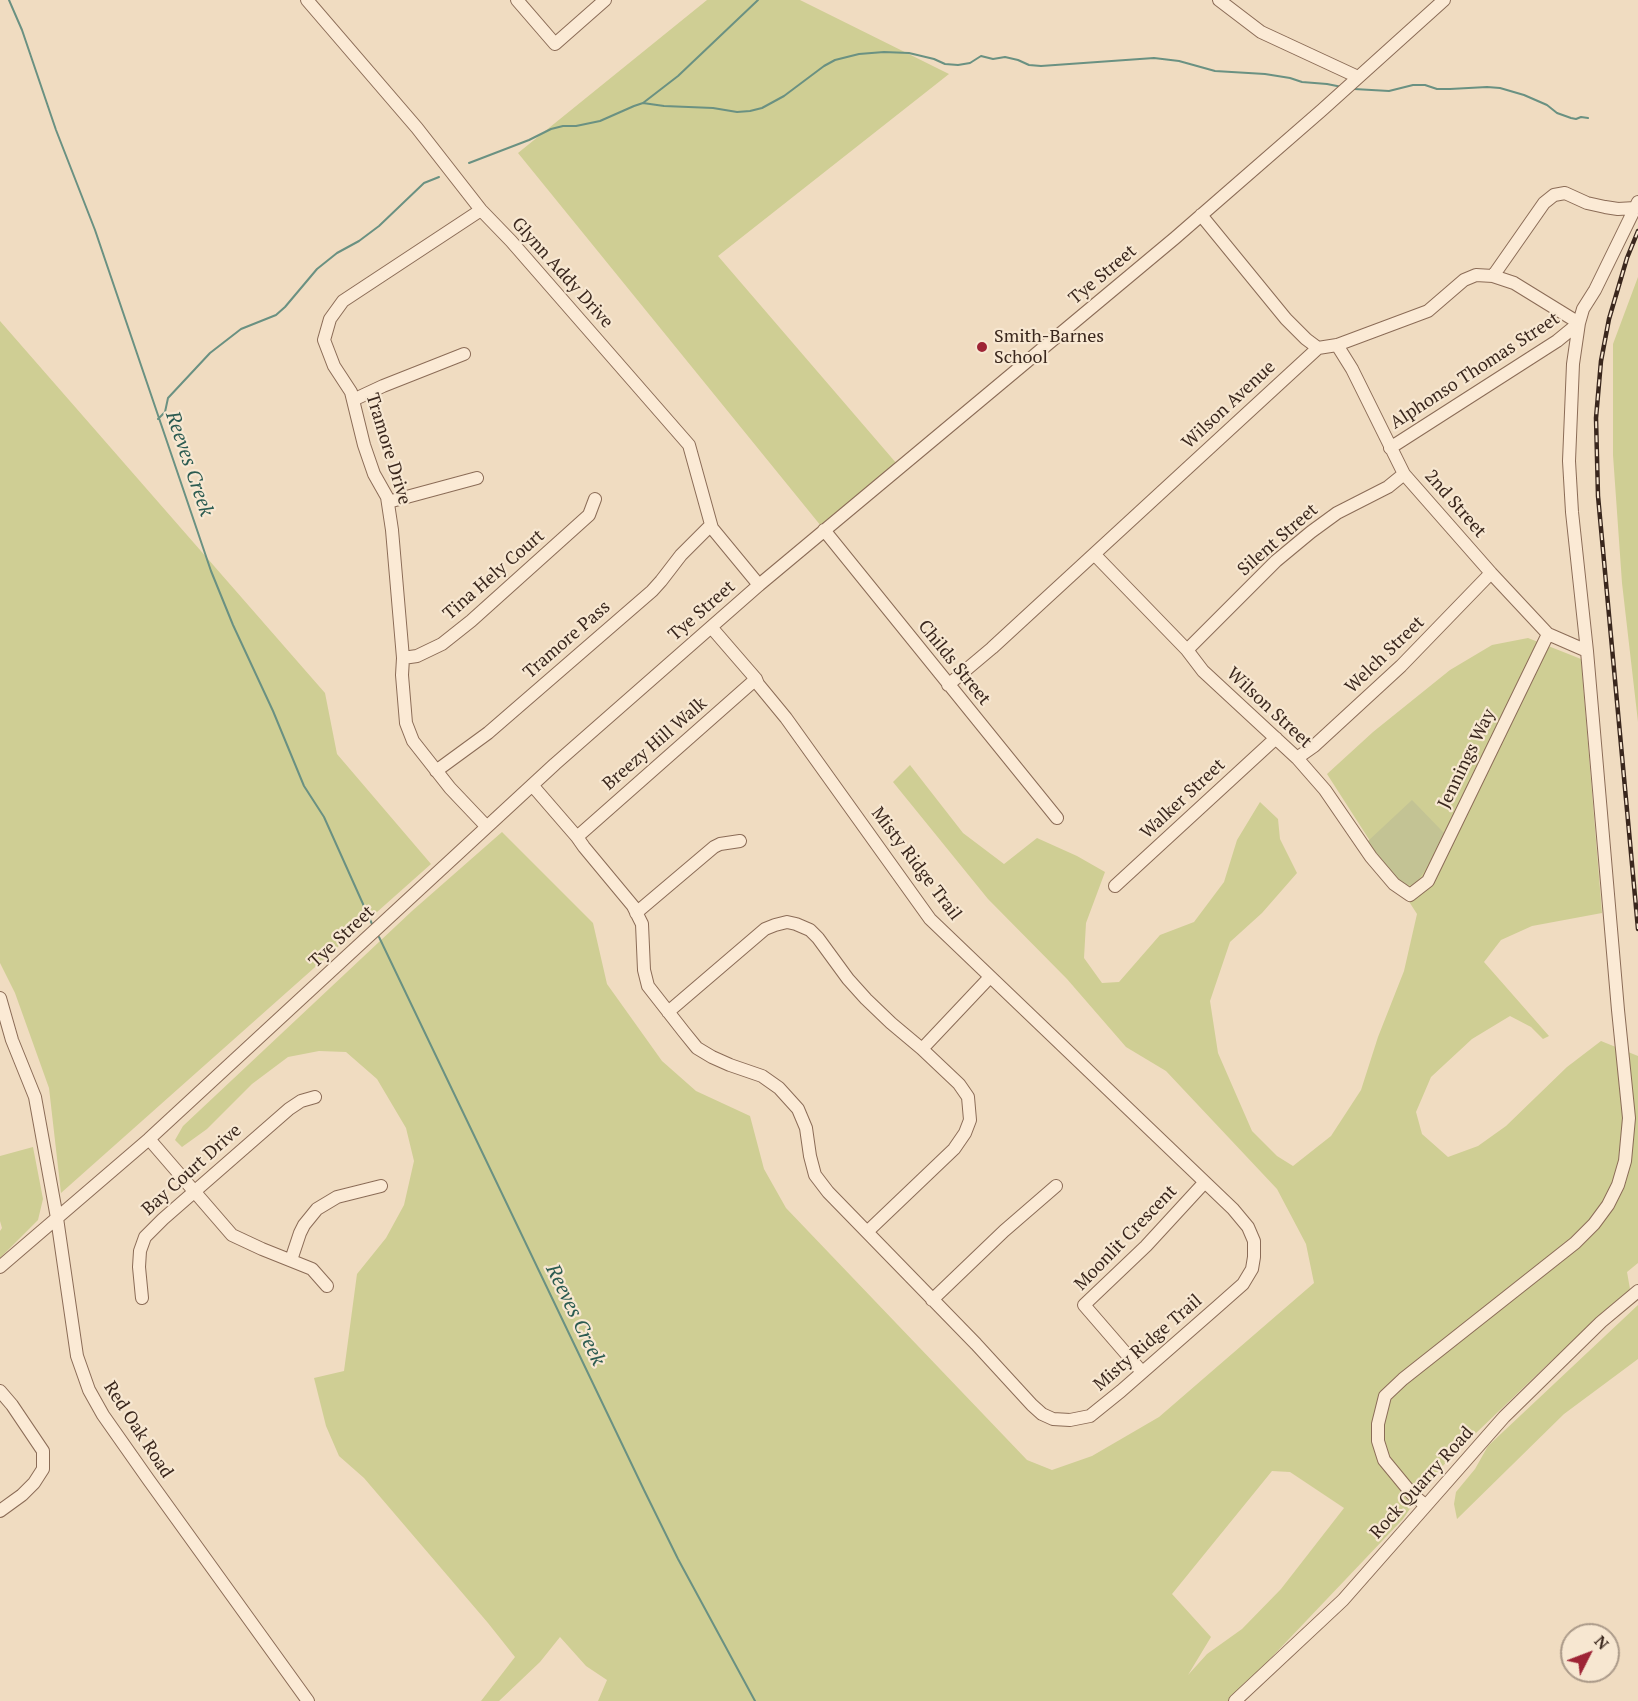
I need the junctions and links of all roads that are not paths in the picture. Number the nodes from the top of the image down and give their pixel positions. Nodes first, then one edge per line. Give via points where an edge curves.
1 (307, 0) edge
2 (517, 0) edge
3 (605, 0) edge
4 (1219, 0) edge
5 (1444, 0) edge
6 (1358, 77) junction
7 (1636, 205) edge
8 (481, 210) junction
9 (1201, 215) junction
10 (1493, 276) junction
11 (1579, 323) junction
12 (1337, 345) junction
13 (1318, 348) junction
14 (464, 354) dead end
15 (353, 400) junction
16 (1390, 448) junction
17 (1404, 474) junction
18 (477, 478) dead end
19 (595, 499) dead end
20 (388, 502) junction
21 (712, 528) junction
22 (824, 530) junction
23 (1094, 554) junction
24 (1491, 573) junction
25 (759, 585) junction
26 (711, 627) junction
27 (1548, 634) junction
28 (1187, 650) junction
29 (1587, 651) junction
30 (403, 658) junction
31 (756, 679) junction
32 (948, 685) junction
33 (1276, 738) junction
34 (1297, 758) junction
35 (436, 771) junction
36 (531, 785) junction
37 (1057, 818) dead end
38 (487, 827) junction
39 (578, 837) junction
40 (740, 841) dead end
41 (1115, 886) dead end
42 (1410, 895) joint
43 (636, 913) junction
44 (990, 977) junction
45 (0, 998) edge
46 (668, 1012) junction
47 (922, 1049) junction
48 (315, 1097) dead end
49 (149, 1139) junction
50 (1204, 1183) junction
51 (381, 1186) dead end
52 (1056, 1186) dead end
53 (194, 1192) junction
54 (57, 1218) junction
55 (867, 1232) junction
56 (291, 1260) junction
57 (0, 1267) edge
58 (327, 1286) dead end
59 (1634, 1294) edge
60 (142, 1298) dead end
61 (932, 1300) junction
62 (1142, 1372) junction
63 (0, 1391) edge
64 (1425, 1505) junction
65 (0, 1511) edge
66 (308, 1701) edge
67 (1235, 1701) edge

1 - 8 street, Glynn Addy Drive via 417,128
2 - 3 street via 555,44
4 - 6 street via 1261,32
5 - 6 street, Tye Street
6 - 9 street, Tye Street
7 - 10 street via 1618,209 1587,203 1565,193 1554,195 1544,203
7 - 11 street
8 - 15 street, Tramore Drive via 343,301 330,319 324,340
8 - 21 street, Glynn Addy Drive via 689,445
9 - 13 street via 1286,319
9 - 22 street, Tye Street
10 - 11 street via 1514,283
10 - 12 street via 1464,279 1428,311
11 - 16 street, Alphonso Thomas Street
11 - 29 street via 1573,364 1569,461
12 - 13 street
12 - 16 street, 2nd Street
13 - 23 street, Wilson Avenue
14 - 15 street
15 - 20 street, Tramore Drive via 364,445
16 - 17 street, 2nd Street
17 - 24 street, 2nd Street
17 - 28 street, Silent Street via 1388,488 1337,513 1311,532 1276,561
18 - 20 street
19 - 30 street, Tina Hely Court via 589,515 471,621 442,644
20 - 30 street, Tramore Drive
21 - 25 street, Glynn Addy Drive
21 - 35 street, Tramore Pass via 681,555 652,591 488,733
22 - 25 street, Tye Street
22 - 32 street, Childs Street
23 - 28 street, Wilson Street
23 - 32 street, Wilson Avenue
24 - 27 street, 2nd Street
24 - 34 street, Welch Street via 1401,666
25 - 26 street, Tye Street
26 - 31 street, Misty Ridge Trail
26 - 36 street, Tye Street
27 - 29 street, 2nd Street
27 - 42 street, Jennings Way via 1428,881
28 - 33 street, Wilson Street via 1224,692
29 - 64 street via 1629,1118 1626,1161 1608,1205 1575,1243 1385,1396 1377,1441 1384,1460
30 - 35 street, Tramore Drive via 406,723 412,741
31 - 39 street, Breezy Hill Walk
31 - 44 street, Misty Ridge Trail via 930,919
32 - 37 street, Childs Street
33 - 34 street, Wilson Street
33 - 41 street, Walker Street
34 - 42 street, Wilson Street via 1325,790 1371,857 1394,884
35 - 38 street, Tramore Drive
36 - 38 street, Tye Street
36 - 39 street, Misty Ridge Trail
38 - 49 street, Tye Street
39 - 43 street, Misty Ridge Trail
40 - 43 street via 714,847
43 - 46 street, Misty Ridge Trail via 642,924 648,986
44 - 47 street
44 - 50 street, Misty Ridge Trail
45 - 54 street, Red Oak Road via 35,1097
46 - 47 street via 765,929 787,922 810,930 848,980
46 - 55 street, Misty Ridge Trail via 697,1048 762,1076 798,1109 806,1128 815,1175
47 - 55 street via 968,1097 970,1120 954,1149
48 - 53 street, Bay Court Drive via 289,1109
49 - 53 street
49 - 54 street, Tye Street
50 - 62 street, Misty Ridge Trail via 1248,1227 1254,1241 1252,1269 1243,1284
50 - 62 street, Moonlit Crescent via 1084,1305
51 - 56 street via 337,1197 317,1209 304,1225
52 - 61 street
53 - 56 street via 232,1235
53 - 60 street, Bay Court Drive via 145,1237 139,1267
54 - 57 street, Tye Street
54 - 66 street, Red Oak Road via 77,1356 89,1390 145,1475
55 - 61 street, Misty Ridge Trail
56 - 58 street via 312,1269
59 - 64 street, Rock Quarry Road via 1504,1418
61 - 62 street, Misty Ridge Trail via 1032,1405 1053,1419 1090,1416
63 - 65 street via 43,1451 43,1469 34,1483
64 - 67 street, Rock Quarry Road via 1343,1600

